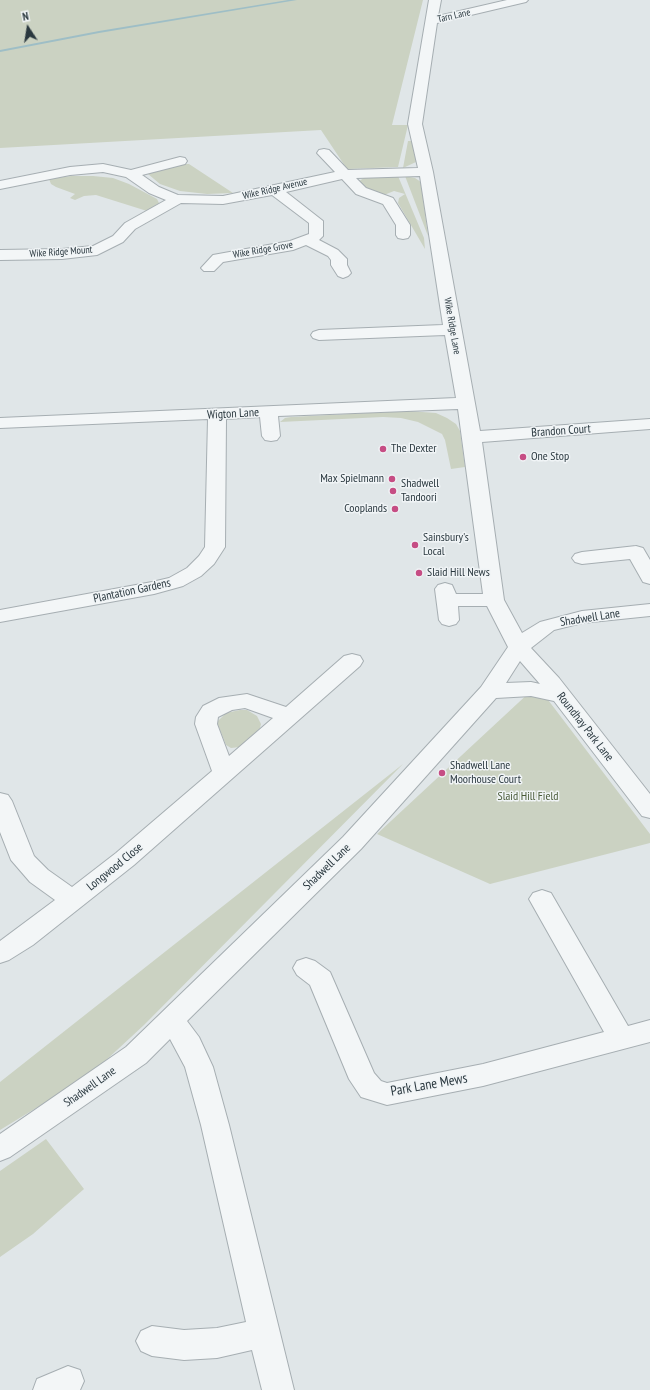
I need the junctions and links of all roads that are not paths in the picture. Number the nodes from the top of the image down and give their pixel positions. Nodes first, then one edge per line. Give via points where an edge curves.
1 (435, 0) edge
2 (522, 0) edge
3 (432, 21) junction
4 (324, 153) dead end
5 (180, 162) dead end
6 (426, 172) junction
7 (131, 174) junction
8 (346, 174) junction
9 (0, 185) edge
10 (274, 190) junction
11 (178, 199) junction
12 (403, 235) dead end
13 (307, 240) junction
14 (0, 256) edge
15 (212, 259) dead end
16 (343, 273) dead end
17 (452, 330) junction
18 (320, 335) dead end
19 (465, 403) junction
20 (269, 413) junction
21 (217, 415) junction
22 (0, 423) edge
23 (650, 424) edge
24 (271, 436) dead end
25 (472, 437) junction
26 (582, 558) dead end
27 (650, 578) edge
28 (494, 600) junction
29 (446, 603) dead end
30 (650, 610) edge
31 (0, 613) edge
32 (518, 647) junction
33 (352, 661) dead end
34 (489, 692) junction
35 (561, 696) junction
36 (289, 716) junction
37 (224, 773) junction
38 (0, 802) edge
39 (650, 810) edge
40 (542, 899) dead end
41 (73, 901) junction
42 (0, 953) edge
43 (306, 968) dead end
44 (171, 1019) junction
45 (650, 1032) edge
46 (622, 1039) junction
47 (0, 1149) edge
48 (265, 1333) junction
49 (152, 1341) dead end
50 (278, 1390) edge

1 - 3 street, Wike Ridge Lane
2 - 3 street, Tarn Lane
3 - 6 street, Wike Ridge Lane via 416,124
4 - 8 street
5 - 7 street, Wike Ridge Avenue
6 - 8 street, Wike Ridge Avenue
6 - 17 street, Wike Ridge Lane
7 - 9 street, Wike Ridge Avenue via 118,170 86,168
7 - 11 street, Wike Ridge Avenue via 154,190
8 - 10 street, Wike Ridge Avenue
8 - 12 street via 361,191 388,201 403,225
10 - 11 street, Wike Ridge Avenue via 223,200
10 - 13 street, Wike Ridge Grove via 316,221 316,236
11 - 14 street, Wike Ridge Mount via 130,226 118,239 97,250
13 - 15 street, Wike Ridge Grove via 293,245
13 - 16 street, Wike Ridge Grove via 343,255 338,265
17 - 18 street
17 - 19 street, Wike Ridge Lane
19 - 20 street, Wigton Lane
19 - 25 street, Wike Ridge Lane
20 - 21 street, Wigton Lane
20 - 24 street
21 - 22 street, Wigton Lane
21 - 31 street, Plantation Gardens via 215,547 207,560 194,572 176,582 154,588
23 - 25 street, Brandon Court
25 - 28 street, Wike Ridge Lane
26 - 27 street via 636,552
28 - 29 street
28 - 32 street, Wike Ridge Lane
30 - 32 street, Shadwell Lane via 582,617 547,626
32 - 34 street, Shadwell Lane
32 - 35 street, Roundhay Park Lane
33 - 36 street, Longwood Close
34 - 35 street via 531,689
34 - 44 street, Shadwell Lane via 352,843
35 - 39 street, Roundhay Park Lane
36 - 37 street, Longwood Close
36 - 37 street via 247,701 227,703 211,711 206,724
37 - 41 street, Longwood Close via 125,860
38 - 41 street via 23,860
40 - 46 street
41 - 42 street, Longwood Close
43 - 46 street, Park Lane Mews via 321,979 363,1079 371,1089 388,1094 483,1075
44 - 47 street, Shadwell Lane via 136,1055
44 - 48 street via 189,1044 199,1067
45 - 46 street, Park Lane Mews
48 - 49 street via 184,1345
48 - 50 street

